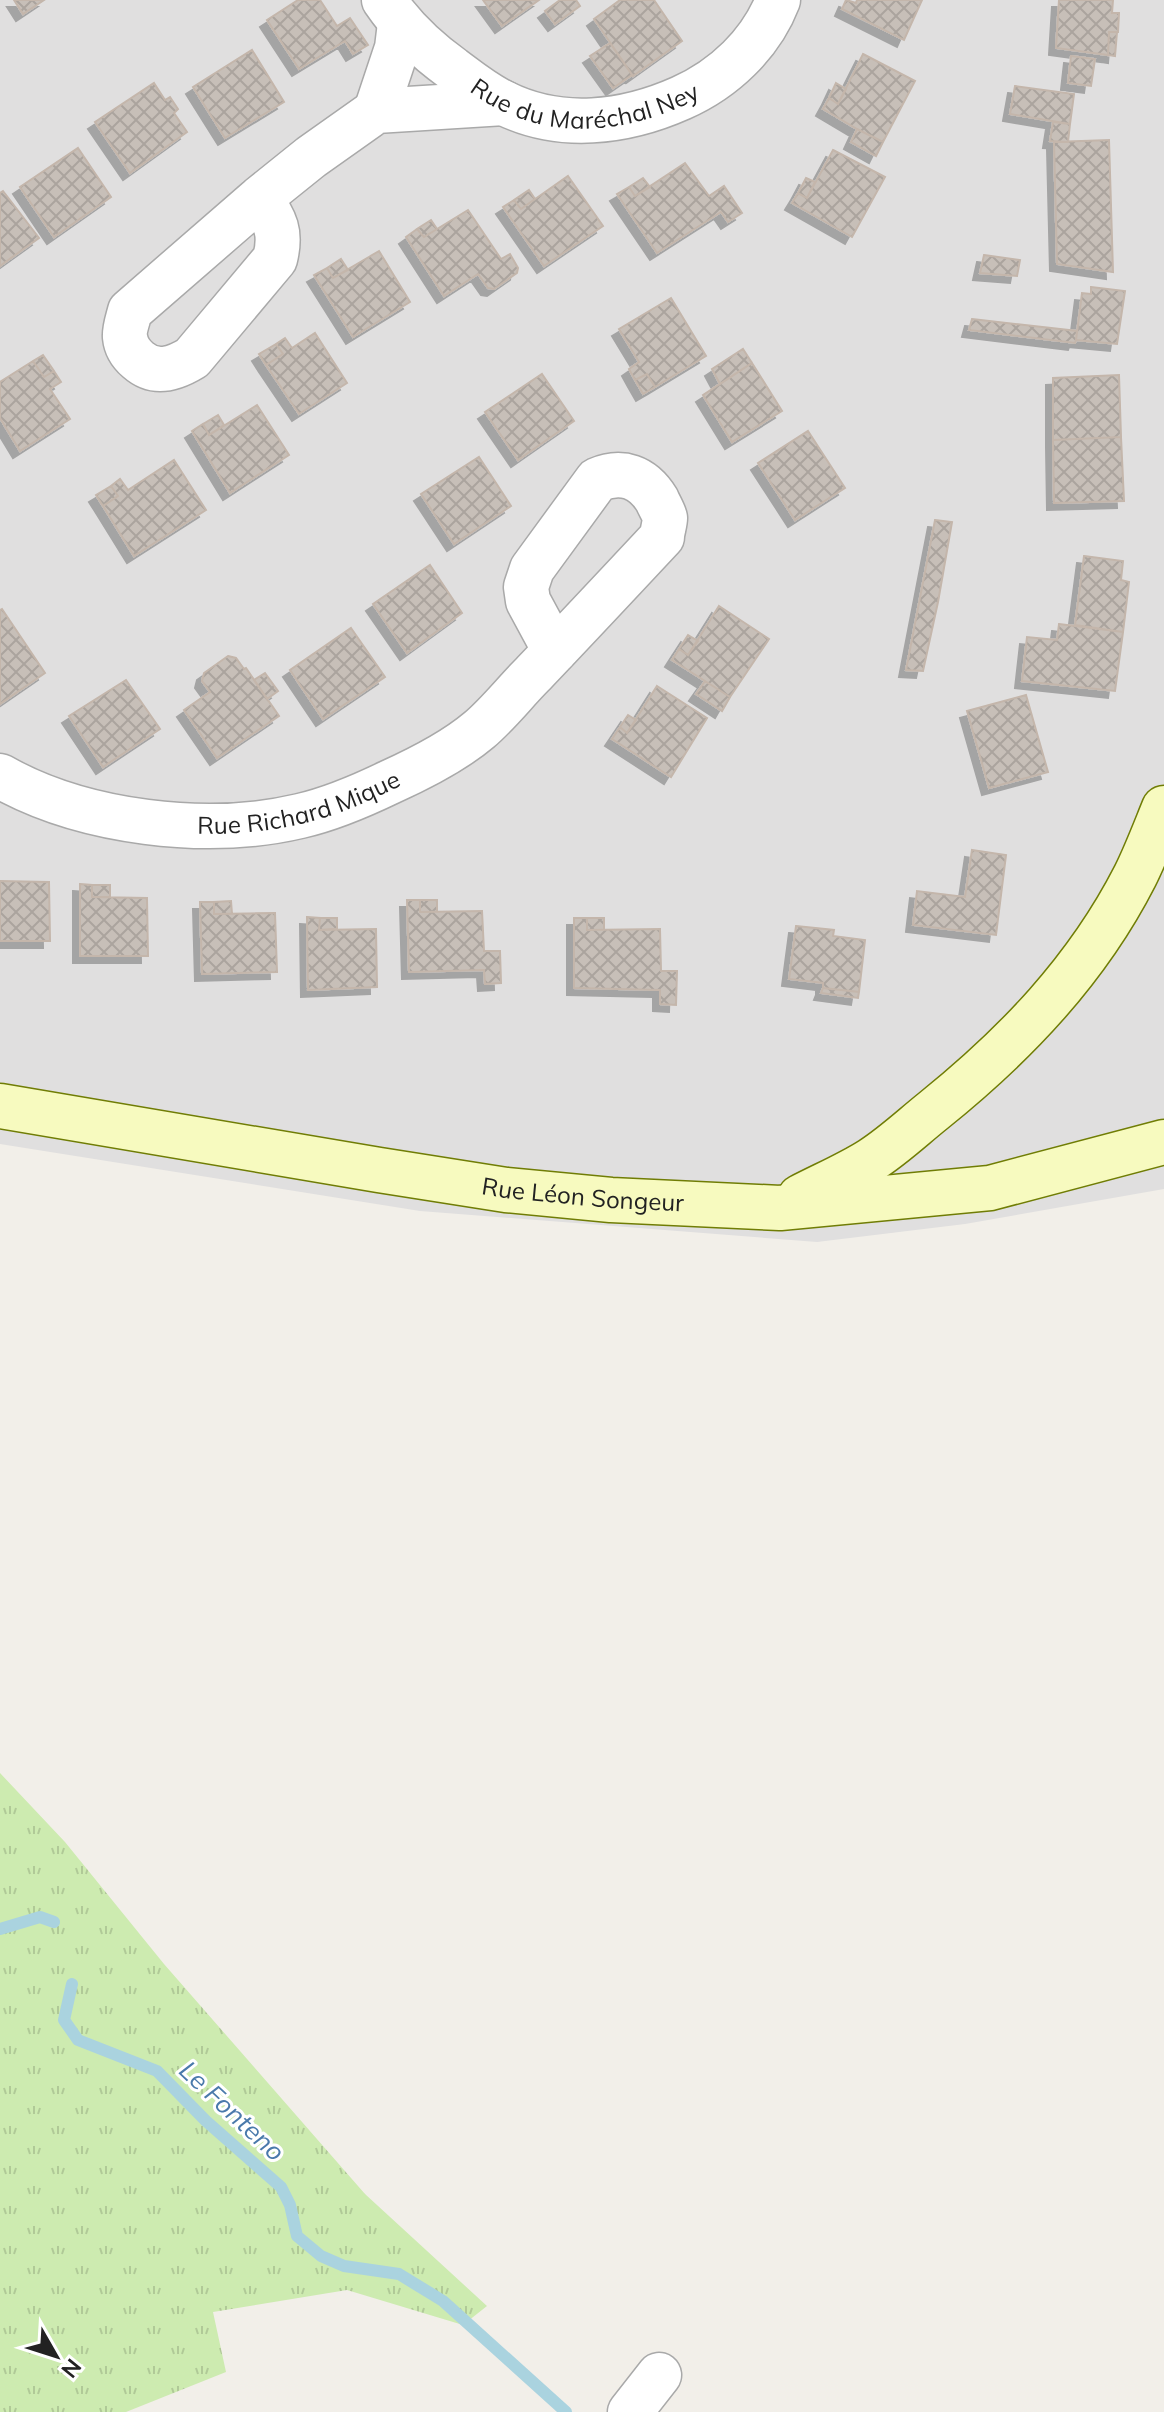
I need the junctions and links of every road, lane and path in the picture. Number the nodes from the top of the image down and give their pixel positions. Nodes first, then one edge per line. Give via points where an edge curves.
1 (778, 0) edge
2 (392, 12) edge
3 (504, 103) junction
4 (376, 111) junction
5 (260, 198) dead end
6 (555, 651) dead end
7 (0, 776) edge
8 (1164, 808) edge
9 (0, 1106) edge
10 (1164, 1142) edge
11 (780, 1208) junction
12 (659, 2375) dead end
13 (630, 2412) edge

1 - 3 street, Rue du Maréchal Ney via 739,59 700,90 665,105 633,115 572,121
2 - 3 street, Rue du Maréchal Ney via 440,59
2 - 4 street via 397,48
3 - 4 street
4 - 5 street
6 - 7 street, Rue Richard Mique via 479,731 444,754 345,803 299,816 179,826 64,804
8 - 11 street via 1112,917 1053,1000 1017,1038 872,1160
9 - 11 street, Rue Léon Songeur via 506,1190
10 - 11 street, Rue Léon Songeur via 990,1188
12 - 13 street

